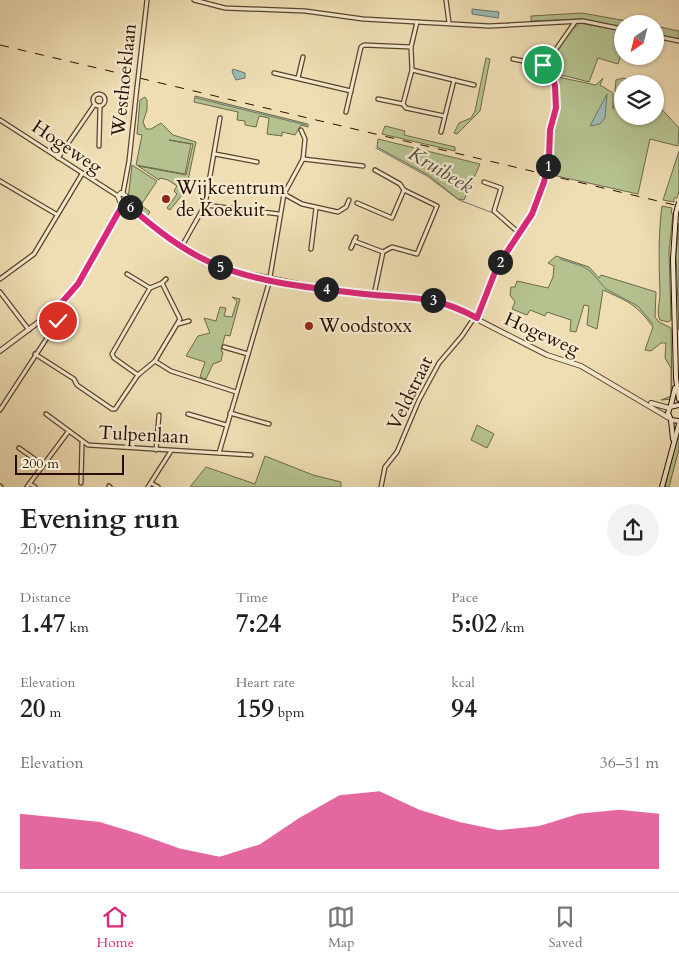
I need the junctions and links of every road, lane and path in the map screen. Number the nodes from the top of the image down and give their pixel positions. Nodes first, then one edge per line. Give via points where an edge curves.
1 (147, 0) edge
2 (194, 0) edge
3 (446, 0) edge
4 (417, 22) junction
5 (575, 22) junction
6 (449, 23) junction
7 (614, 28) edge
8 (664, 38) edge
9 (679, 41) edge
10 (411, 47) junction
11 (303, 57) dead end
12 (513, 59) dead end
13 (549, 66) junction
14 (412, 70) junction
15 (274, 73) dead end
16 (298, 78) junction
17 (454, 80) junction
18 (474, 85) dead end
19 (351, 91) junction
20 (378, 100) dead end
21 (94, 104) junction
22 (403, 104) junction
23 (100, 106) junction
24 (346, 112) dead end
25 (444, 116) junction
26 (220, 118) dead end
27 (0, 120) edge
28 (301, 130) dead end
29 (441, 132) dead end
30 (99, 146) dead end
31 (215, 154) junction
32 (58, 158) junction
33 (303, 159) junction
34 (257, 162) dead end
35 (363, 166) dead end
36 (375, 170) dead end
37 (82, 174) junction
38 (0, 181) edge
39 (484, 182) dead end
40 (404, 190) junction
41 (123, 193) junction
42 (284, 194) junction
43 (118, 196) junction
44 (349, 200) dead end
45 (679, 202) edge
46 (356, 203) dead end
47 (128, 205) junction
48 (205, 205) junction
49 (122, 206) junction
50 (316, 208) junction
51 (56, 214) junction
52 (279, 214) junction
53 (519, 233) junction
54 (356, 237) dead end
55 (354, 241) junction
56 (182, 246) junction
57 (351, 248) dead end
58 (311, 249) dead end
59 (383, 252) junction
60 (127, 274) dead end
61 (0, 279) edge
62 (166, 279) dead end
63 (268, 279) junction
64 (162, 283) junction
65 (150, 288) junction
66 (0, 292) edge
67 (374, 295) junction
68 (56, 309) junction
69 (49, 315) junction
70 (476, 318) junction
71 (189, 320) dead end
72 (54, 324) junction
73 (178, 324) junction
74 (29, 330) junction
75 (224, 347) dead end
76 (0, 351) edge
77 (35, 354) junction
78 (248, 354) junction
79 (154, 361) junction
80 (138, 375) junction
81 (676, 378) junction
82 (236, 392) junction
83 (635, 396) junction
84 (679, 399) edge
85 (1, 405) edge
86 (679, 405) edge
87 (670, 407) junction
88 (0, 410) edge
89 (230, 413) junction
90 (46, 414) dead end
91 (188, 414) dead end
92 (159, 415) dead end
93 (670, 419) junction
94 (679, 423) edge
95 (269, 424) dead end
96 (226, 425) junction
97 (68, 432) junction
98 (82, 442) junction
99 (18, 448) dead end
100 (672, 448) junction
101 (156, 450) junction
102 (164, 451) junction
103 (171, 451) junction
104 (219, 453) junction
105 (252, 455) dead end
106 (164, 463) junction
107 (43, 465) junction
108 (81, 483) dead end
109 (151, 483) junction
110 (28, 485) edge
111 (35, 487) edge
112 (148, 487) edge
113 (158, 487) edge
114 (381, 487) edge
115 (662, 487) edge

1 - 41 street, Westhoeklaan, bridge
2 - 4 street via 225,8 305,11
3 - 6 street
4 - 6 street
4 - 10 street
5 - 6 street via 489,26
5 - 7 street
5 - 13 street via 554,52
8 - 9 street
10 - 14 street
10 - 19 street via 361,47
11 - 16 street
12 - 13 street
13 - 53 street, Veldstraat via 556,100 548,165 535,207
14 - 17 street
14 - 22 street
15 - 16 street
16 - 19 street
17 - 18 street
17 - 25 street
19 - 24 street
20 - 22 street
21 - 23 street
21 - 23 street via 93,97 101,94 105,101
21 - 32 street
22 - 25 street via 406,108
23 - 30 street
25 - 29 street
26 - 31 street
27 - 32 street, Hogeweg
28 - 33 street via 305,139
31 - 34 street
31 - 48 street
32 - 37 street, Hogeweg
33 - 35 street
33 - 42 street
36 - 40 street via 400,184
37 - 43 street, Hogeweg
37 - 51 street
38 - 51 street
39 - 53 street via 500,188 494,211
40 - 46 street via 392,218
40 - 59 street via 437,206 417,254 392,247
41 - 43 street
41 - 47 street
42 - 50 street
42 - 52 street
43 - 49 street
44 - 50 street via 346,207 338,212
45 - 81 street, bridge via 673,259
47 - 49 street
47 - 56 street, Hogeweg
48 - 52 street
48 - 56 street
49 - 68 street via 78,284
50 - 58 street
51 - 61 street via 34,254
52 - 63 street
53 - 70 street, Veldstraat via 497,267
54 - 55 street
55 - 57 street
55 - 59 street
56 - 63 street, Hogeweg via 218,266
59 - 67 street
60 - 65 street
62 - 64 street
63 - 67 street, Hogeweg
63 - 78 street
64 - 65 street
64 - 73 street via 180,319
65 - 80 street via 112,354
66 - 74 street
67 - 70 street, Hogeweg via 424,298 447,304
68 - 69 street
68 - 72 street via 59,317
69 - 72 street
69 - 74 street
70 - 83 street, Hogeweg via 547,355 581,366
70 - 114 street, Veldstraat via 439,364 419,400 397,452 385,468
71 - 73 street
72 - 77 street
73 - 79 street
74 - 76 street
75 - 78 street
77 - 80 street via 112,409
77 - 85 street
78 - 82 street
79 - 80 street
79 - 82 street via 171,371
81 - 84 street
81 - 87 street
82 - 89 street
83 - 87 street, Hogeweg via 663,408
83 - 93 street, Hogeweg
85 - 88 street
86 - 87 street
87 - 93 street
89 - 95 street
89 - 96 street
90 - 97 street, Tulpenlaan
91 - 96 street
92 - 101 street
93 - 94 street
93 - 100 street
94 - 100 street
96 - 104 street
97 - 98 street, Tulpenlaan
97 - 107 street
98 - 101 street, Tulpenlaan via 94,446
98 - 108 street
99 - 107 street
100 - 115 street
101 - 102 street, Tulpenlaan
102 - 103 street, Tulpenlaan
102 - 106 street
103 - 104 street, Tulpenlaan
103 - 106 street
104 - 105 street, Tulpenlaan
106 - 109 street
107 - 110 street
109 - 112 street
109 - 113 street
110 - 111 street

